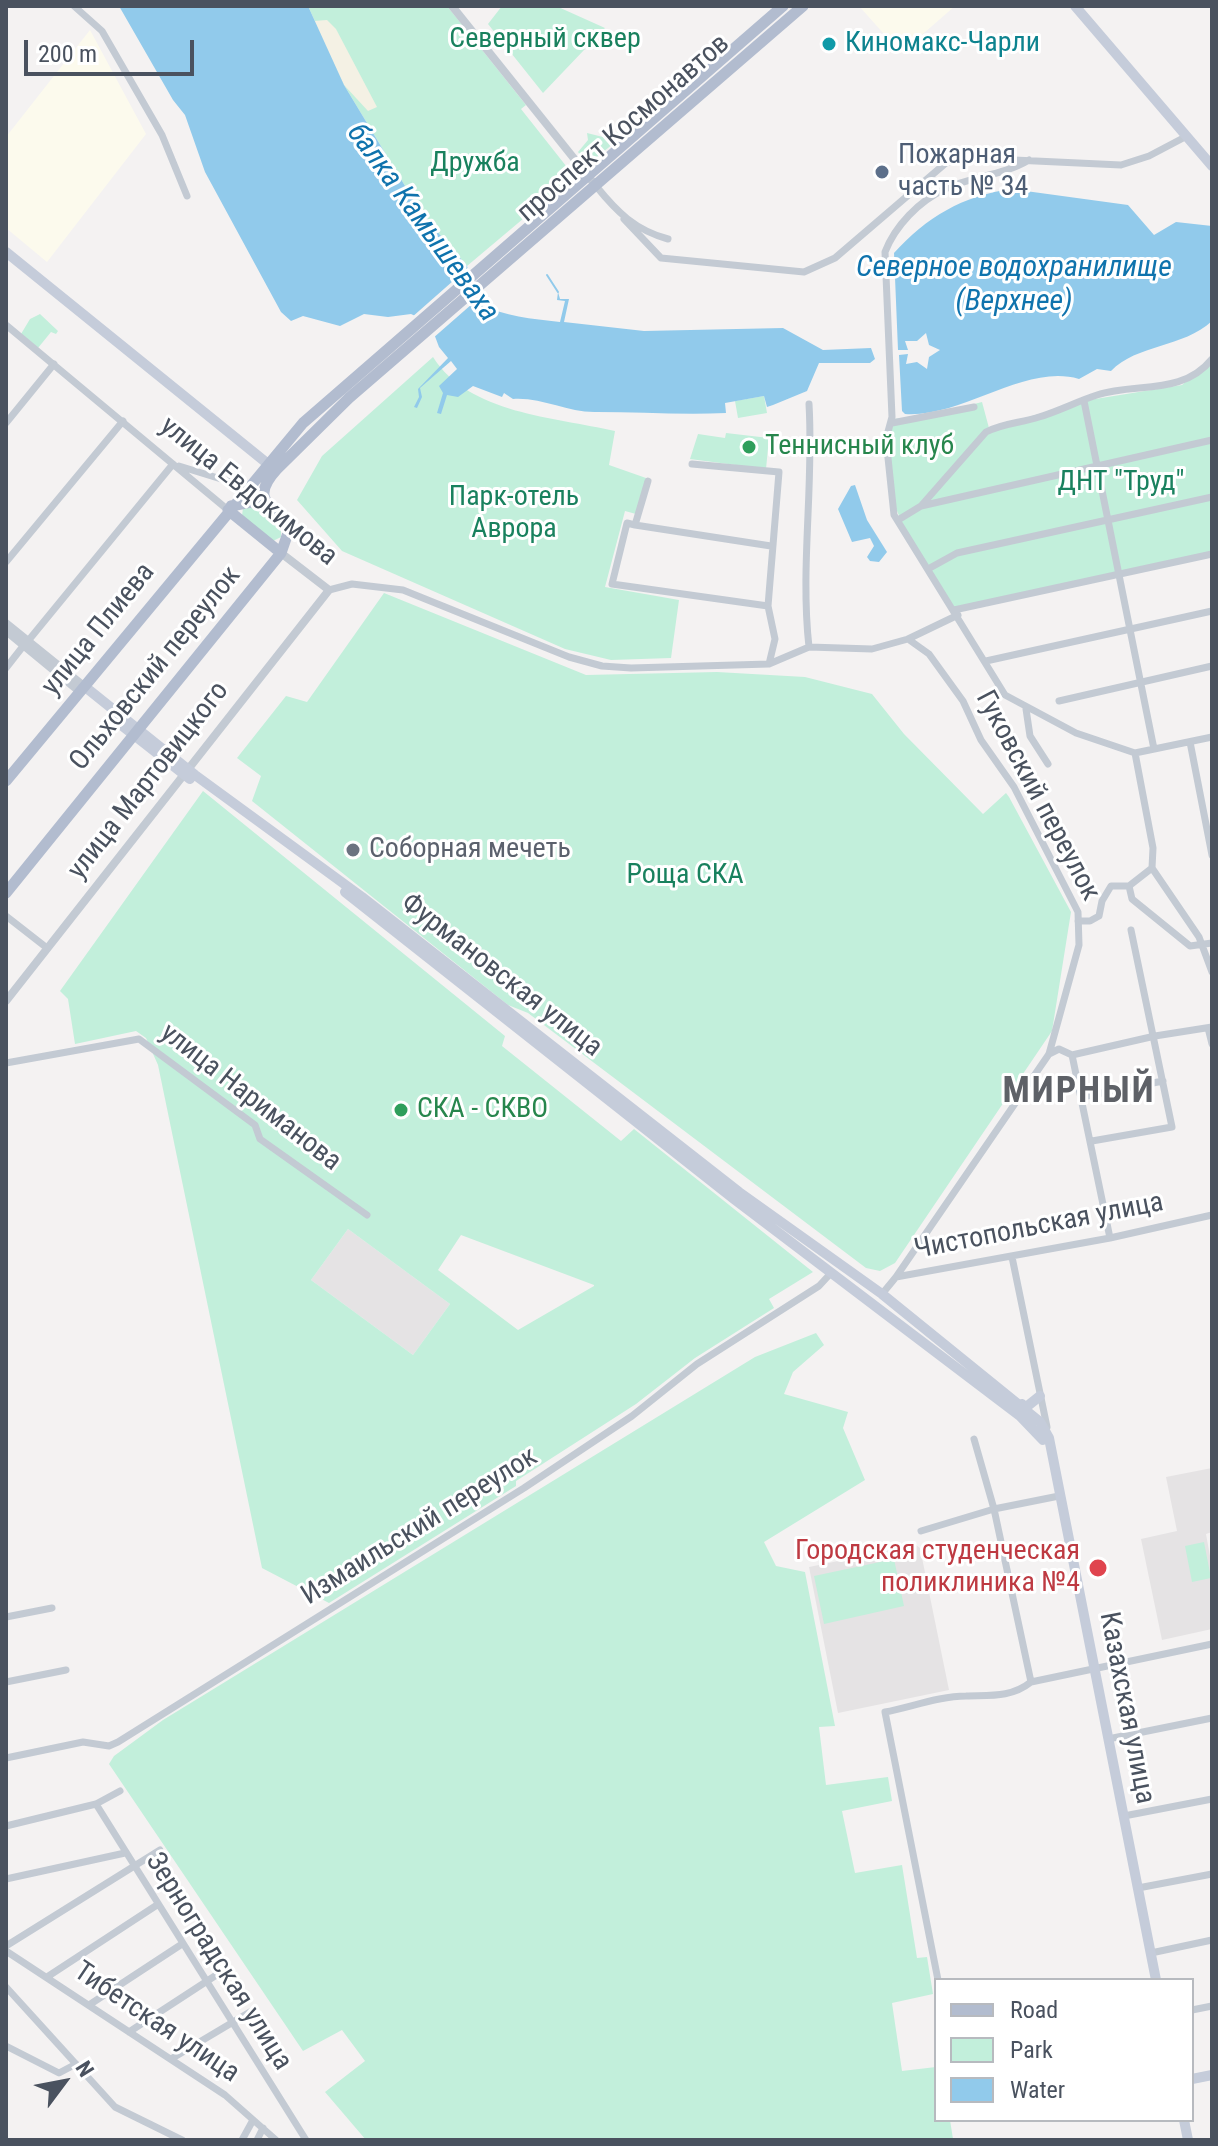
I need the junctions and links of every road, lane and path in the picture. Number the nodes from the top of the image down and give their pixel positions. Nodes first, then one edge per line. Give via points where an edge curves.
1 (74, 6) edge
2 (452, 6) edge
3 (783, 6) edge
4 (803, 6) edge
5 (1075, 6) edge
6 (1083, 6) edge
7 (1187, 136) junction
8 (1212, 156) edge
9 (1029, 160) junction
10 (1212, 166) edge
11 (592, 181) junction
12 (187, 196) dead end
13 (624, 219) junction
14 (668, 239) dead end
15 (6, 252) edge
16 (6, 325) edge
17 (1212, 359) edge
18 (54, 364) junction
19 (1084, 401) junction
20 (809, 404) dead end
21 (974, 407) dead end
22 (123, 421) junction
23 (6, 423) edge
24 (892, 423) junction
25 (1212, 440) edge
26 (1098, 463) junction
27 (173, 464) junction
28 (692, 464) dead end
29 (272, 469) junction
30 (648, 481) dead end
31 (247, 487) junction
32 (1212, 497) edge
33 (921, 506) junction
34 (229, 508) junction
35 (268, 509) junction
36 (1108, 518) junction
37 (898, 520) junction
38 (635, 525) junction
39 (771, 546) junction
40 (281, 553) junction
41 (1212, 554) edge
42 (6, 562) edge
43 (928, 569) junction
44 (1117, 572) junction
45 (329, 590) junction
46 (768, 606) junction
47 (1212, 611) edge
48 (956, 612) junction
49 (6, 623) edge
50 (1129, 628) junction
51 (6, 631) edge
52 (908, 639) junction
53 (26, 643) junction
54 (809, 647) junction
55 (986, 661) junction
56 (769, 664) junction
57 (1212, 666) edge
58 (6, 668) edge
59 (1140, 681) junction
60 (82, 689) junction
61 (1059, 701) dead end
62 (1026, 709) junction
63 (136, 733) junction
64 (1212, 737) edge
65 (1190, 742) junction
66 (1154, 749) junction
67 (1135, 753) junction
68 (1048, 764) dead end
69 (185, 771) junction
70 (6, 781) edge
71 (1212, 855) edge
72 (1152, 868) junction
73 (1129, 886) junction
74 (6, 893) edge
75 (6, 916) edge
76 (1078, 921) junction
77 (1131, 930) dead end
78 (1212, 943) edge
79 (1202, 945) junction
80 (47, 948) junction
81 (1212, 972) edge
82 (6, 1001) edge
83 (1210, 1028) edge
84 (1155, 1036) junction
85 (1212, 1044) edge
86 (1049, 1054) junction
87 (1072, 1055) junction
88 (6, 1063) edge
89 (1163, 1081) junction
90 (1082, 1097) junction
91 (1092, 1141) junction
92 (736, 1196) junction
93 (367, 1215) dead end
94 (1212, 1215) edge
95 (1110, 1238) junction
96 (1012, 1257) junction
97 (839, 1262) junction
98 (831, 1273) junction
99 (896, 1277) junction
100 (882, 1294) junction
101 (930, 1332) junction
102 (921, 1343) junction
103 (1040, 1396) junction
104 (1022, 1406) junction
105 (1049, 1438) junction
106 (974, 1439) dead end
107 (1054, 1472) junction
108 (1059, 1496) junction
109 (994, 1509) junction
110 (921, 1531) dead end
111 (52, 1608) dead end
112 (6, 1617) edge
113 (1212, 1644) edge
114 (1095, 1669) junction
115 (66, 1670) dead end
116 (6, 1682) edge
117 (1031, 1682) junction
118 (1212, 1718) edge
119 (1108, 1739) junction
120 (6, 1758) edge
121 (120, 1791) dead end
122 (1212, 1799) edge
123 (96, 1804) junction
124 (1124, 1816) junction
125 (6, 1826) edge
126 (160, 1850) dead end
127 (125, 1853) junction
128 (133, 1865) junction
129 (1212, 1874) edge
130 (6, 1879) edge
131 (1138, 1888) junction
132 (157, 1905) junction
133 (1212, 1940) edge
134 (182, 1944) junction
135 (6, 1949) edge
136 (1151, 1953) junction
137 (224, 1970) dead end
138 (47, 1977) junction
139 (938, 1978) edge
140 (1156, 1978) edge
141 (206, 1983) junction
142 (6, 1987) edge
143 (89, 2005) junction
144 (255, 2009) dead end
145 (230, 2021) junction
146 (129, 2032) junction
147 (6, 2046) edge
148 (171, 2059) junction
149 (76, 2064) junction
150 (253, 2120) junction
151 (263, 2128) junction
152 (182, 2140) edge
153 (242, 2140) edge
154 (257, 2140) edge
155 (276, 2140) edge
156 (306, 2140) edge

1 - 12 street via 102,31 162,135
2 - 11 street
3 - 11 main road, проспект Космонавтов
4 - 11 main road, проспект Космонавтов
5 - 7 main road
6 - 8 main road
7 - 9 street via 1121,165
7 - 10 main road
9 - 13 street via 947,162 835,258 804,272 661,258
9 - 24 street via 1008,172 945,188 895,230 885,252
11 - 13 street
11 - 29 main road, проспект Космонавтов
11 - 29 main road, проспект Космонавтов via 505,247 303,423
13 - 14 street
15 - 29 main road, улица Евдокимова
16 - 18 street, улица Евдокимова
17 - 19 street via 1176,384
18 - 22 street, улица Евдокимова
18 - 23 street
19 - 26 street
19 - 33 street via 986,432
20 - 54 street via 813,468 804,602
21 - 24 street
22 - 27 street, улица Евдокимова
22 - 42 street
24 - 37 street via 886,439
25 - 26 street
26 - 33 street
26 - 36 street
27 - 31 street
27 - 34 street, улица Евдокимова
27 - 53 street
28 - 39 street via 779,472
29 - 31 main road
29 - 35 main road via 264,491
30 - 38 street
31 - 34 main road
32 - 36 street
33 - 37 street
34 - 35 main road via 251,502
34 - 40 main road, улица Евдокимова
34 - 60 main road, улица Плиева
35 - 40 main road via 289,530
36 - 43 street via 957,553
36 - 44 street
37 - 43 street
38 - 39 street
38 - 46 street via 627,523 612,584
39 - 46 street
40 - 45 street, улица Евдокимова
40 - 63 main road, Ольховский переулок
41 - 44 street, улица Евдокимова
43 - 48 street
44 - 48 street, улица Евдокимова
44 - 50 street
45 - 56 street, улица Евдокимова via 352,584 403,590 602,666
45 - 69 street, улица Мартовицкого
46 - 56 street via 775,639
47 - 50 street
48 - 52 street, улица Евдокимова
48 - 55 street
49 - 53 street, Фурмановская улица
50 - 55 street
50 - 59 street
51 - 53 street, Фурмановская улица
52 - 54 street, улица Евдокимова via 872,649
52 - 76 street, Гуковский переулок via 929,654 963,701 981,740 1014,787
53 - 58 street
53 - 60 street, Фурмановская улица
54 - 56 street, улица Евдокимова
55 - 62 street via 1005,695
57 - 59 street
59 - 61 street
59 - 66 street
60 - 63 main road, Фурмановская улица
60 - 70 main road, улица Плиева
62 - 67 street
62 - 68 street via 1030,736
63 - 69 main road, Фурмановская улица
63 - 74 main road, Ольховский переулок
64 - 65 street
65 - 66 street
65 - 71 street
66 - 67 street
67 - 72 street
69 - 80 street, улица Мартовицкого
69 - 92 main road, Фурмановская улица via 362,897
72 - 73 street, Гуковский переулок
72 - 79 street
73 - 76 street, Гуковский переулок via 1111,886 1099,916
73 - 79 street, Гуковский переулок via 1132,899 1175,937 1190,946
75 - 80 street
76 - 86 street via 1079,945
77 - 84 street
78 - 79 street
79 - 81 street
80 - 82 street, улица Мартовицкого
83 - 84 street
83 - 85 street
84 - 87 street
84 - 89 street
86 - 87 street via 1059,1049
86 - 99 street
87 - 90 street
88 - 93 street, улица Нариманова via 139,1039 255,1125 260,1139
89 - 90 street
89 - 91 street via 1172,1127
90 - 91 street
91 - 95 street
92 - 97 main road
92 - 98 main road
94 - 95 street, Чистопольская улица
95 - 96 street, Чистопольская улица
96 - 99 street, Чистопольская улица
96 - 103 street, Казахская улица
97 - 98 main road
97 - 100 main road
98 - 102 main road
98 - 120 street, Измаильский переулок via 536,1480 118,1742 83,1742
99 - 100 street, Чистопольская улица
100 - 101 main road
101 - 102 main road
101 - 104 main road
102 - 107 main road via 1035,1428
103 - 104 main road
103 - 105 street, Казахская улица
104 - 105 main road
105 - 107 main road, Казахская улица
106 - 109 street
107 - 108 main road, Казахская улица
108 - 109 street
108 - 114 main road, Казахская улица
109 - 110 street
109 - 117 street
111 - 112 street
113 - 114 street
114 - 117 street
114 - 119 main road, Казахская улица
115 - 116 street
117 - 139 street via 1019,1691 981,1699 966,1696 885,1712
118 - 119 street
119 - 124 main road, Казахская улица
121 - 123 street
122 - 124 street
123 - 125 street
123 - 127 street, Зерноградская улица
124 - 131 main road, Казахская улица
126 - 128 street
127 - 128 street, Зерноградская улица
127 - 130 street
128 - 132 street, Зерноградская улица
128 - 135 street
129 - 131 street
131 - 136 main road, Казахская улица
132 - 134 street, Зерноградская улица
132 - 138 street
133 - 136 street
134 - 141 street, Зерноградская улица
134 - 143 street
135 - 138 street, Тибетская улица
136 - 140 main road, Казахская улица
137 - 141 street
138 - 143 street, Тибетская улица
141 - 145 street, Зерноградская улица
141 - 146 street
142 - 149 street
143 - 146 street, Тибетская улица
144 - 145 street
145 - 148 street
145 - 156 street, Зерноградская улица
146 - 148 street, Тибетская улица
147 - 149 street via 59,2073
148 - 150 street, Тибетская улица
149 - 152 street via 115,2107
150 - 151 street, Тибетская улица
150 - 153 street
151 - 154 street
151 - 155 street, Тибетская улица

